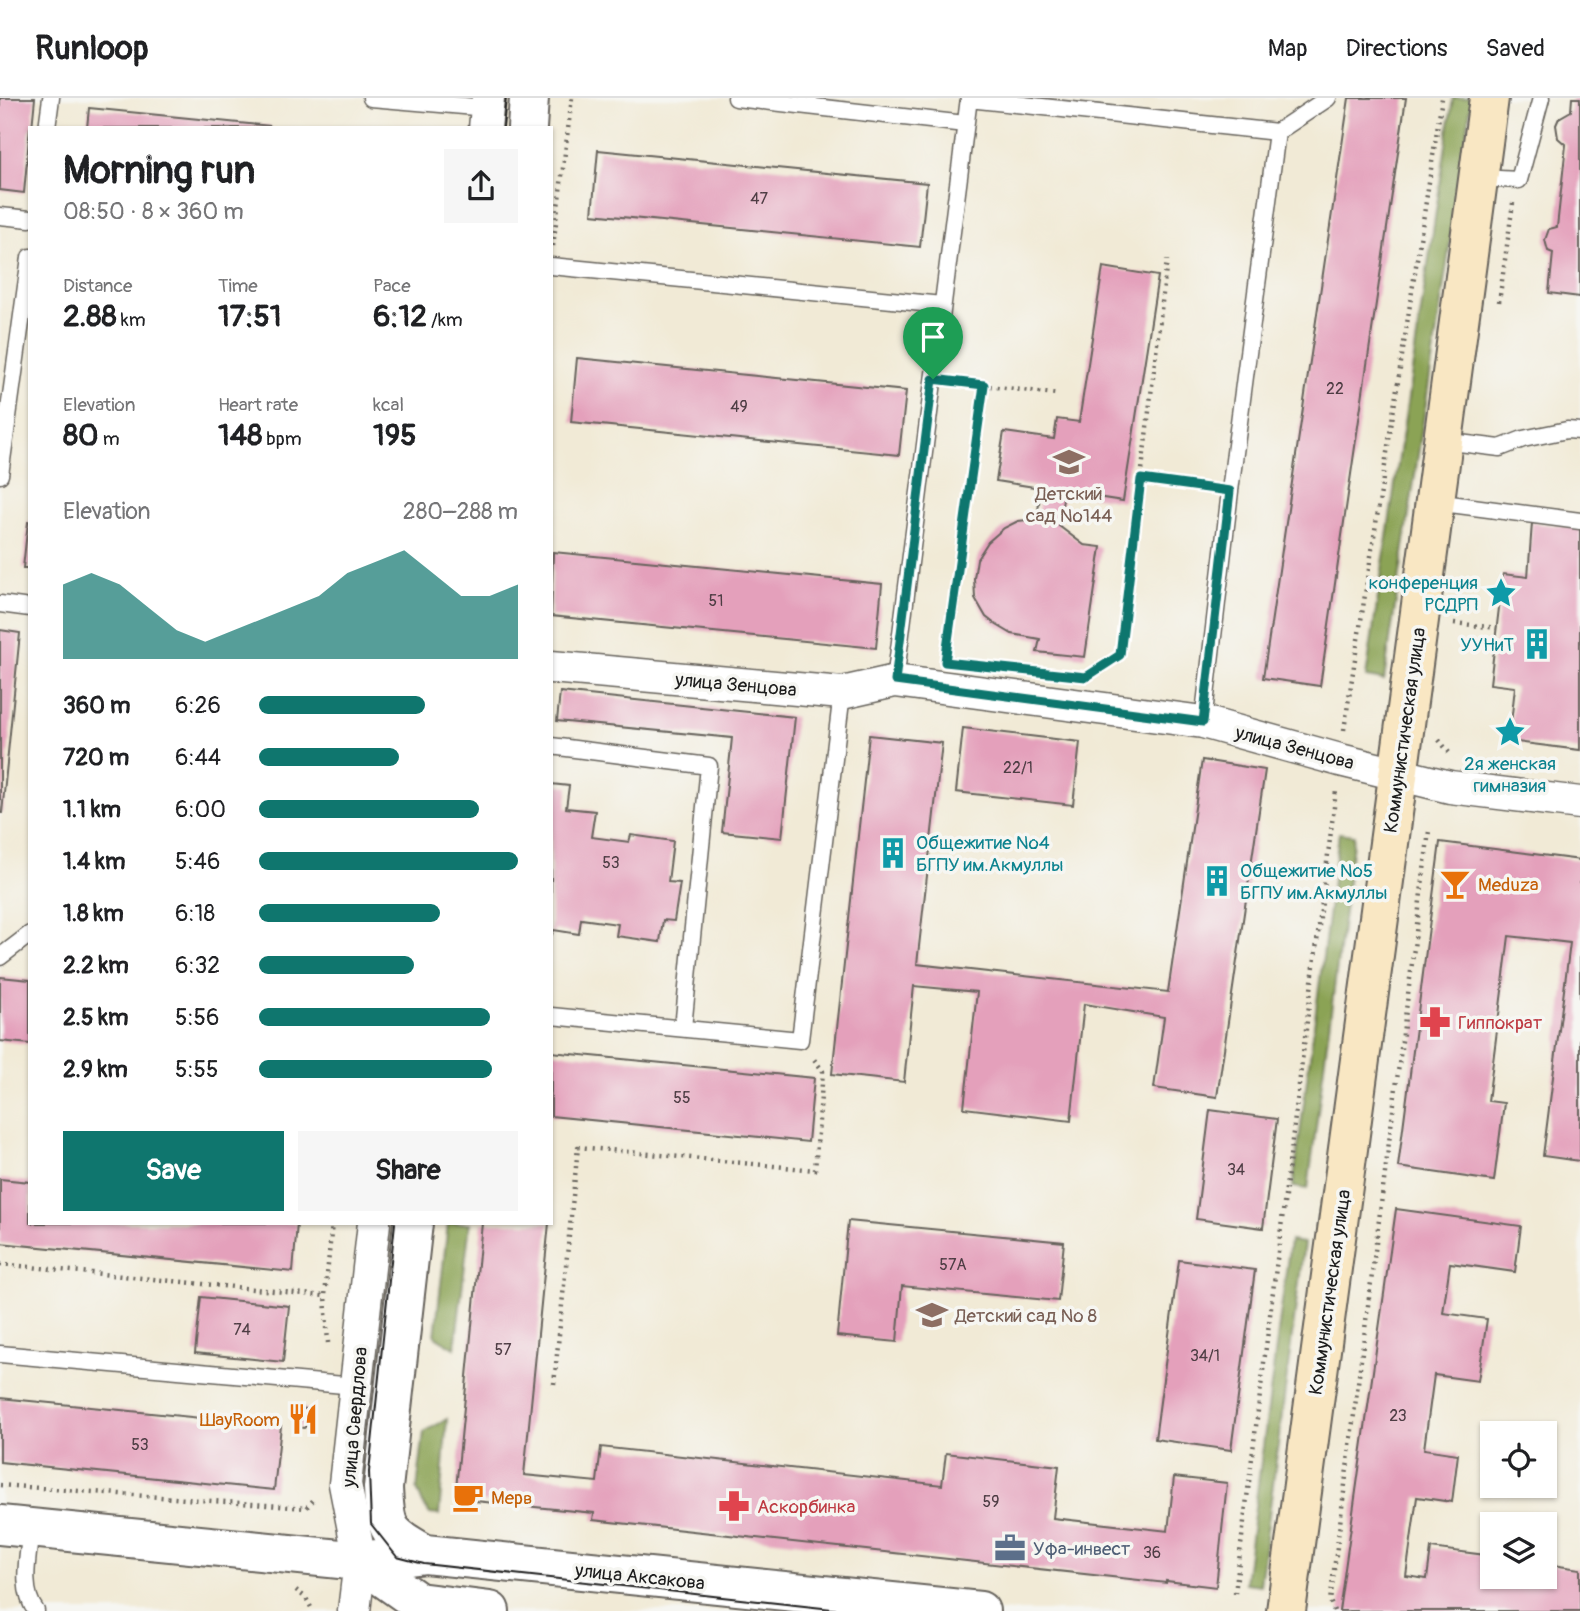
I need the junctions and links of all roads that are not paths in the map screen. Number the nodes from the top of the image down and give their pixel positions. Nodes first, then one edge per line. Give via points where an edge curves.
1 (51, 98) edge
2 (371, 98) edge
3 (529, 98) edge
4 (736, 98) edge
5 (969, 98) edge
6 (1328, 98) edge
7 (1489, 98) edge
8 (1541, 98) edge
9 (408, 100) edge
10 (486, 111) edge
11 (965, 124) junction
12 (47, 126) edge
13 (527, 126) edge
14 (1277, 131) junction
15 (1479, 178) junction
16 (0, 216) edge
17 (28, 219) edge
18 (553, 258) edge
19 (28, 272) edge
20 (942, 305) junction
21 (1572, 427) edge
22 (1443, 441) junction
23 (0, 475) edge
24 (1435, 502) junction
25 (1580, 521) edge
26 (0, 604) edge
27 (28, 608) edge
28 (553, 667) edge
29 (895, 681) junction
30 (842, 693) junction
31 (1203, 722) junction
32 (553, 746) edge
33 (1398, 775) junction
34 (1580, 803) edge
35 (28, 936) edge
36 (0, 957) edge
37 (553, 1016) edge
38 (683, 1028) junction
39 (374, 1225) edge
40 (413, 1225) edge
41 (0, 1354) edge
42 (355, 1386) junction
43 (16, 1527) edge
44 (425, 1554) junction
45 (360, 1560) junction
46 (36, 1611) edge
47 (354, 1611) edge
48 (490, 1611) edge
49 (979, 1611) edge
50 (1286, 1611) edge

1 - 12 lane
2 - 9 lane
3 - 13 street
4 - 11 lane
5 - 11 lane
5 - 14 lane
6 - 14 lane
7 - 15 main road, Коммунистическая улица
8 - 15 lane via 1519,180
9 - 10 lane
11 - 20 lane
14 - 31 lane
15 - 22 main road, Коммунистическая улица
16 - 17 lane
18 - 20 lane
19 - 23 lane
20 - 29 lane
21 - 22 lane via 1500,448
22 - 24 main road, Коммунистическая улица
24 - 25 lane
24 - 33 main road, Коммунистическая улица
26 - 27 lane
28 - 30 street, улица Зенцова
29 - 30 street, улица Зенцова
29 - 31 street, улица Зенцова
30 - 38 lane via 800,1040
31 - 33 street, улица Зенцова
32 - 38 lane via 709,766
33 - 34 street, улица Зенцова via 1450,787
33 - 50 main road, Коммунистическая улица
35 - 36 lane
37 - 38 lane
39 - 42 street, улица Свердлова
40 - 44 street, улица Свердлова via 383,1488 384,1521 400,1540
41 - 42 lane
42 - 45 street, улица Свердлова via 345,1484
43 - 45 street, улица Аксакова via 298,1573
43 - 46 lane via 26,1592
44 - 45 street, улица Аксакова
44 - 49 street, улица Аксакова
45 - 47 street, улица Свердлова
45 - 48 street via 418,1602

